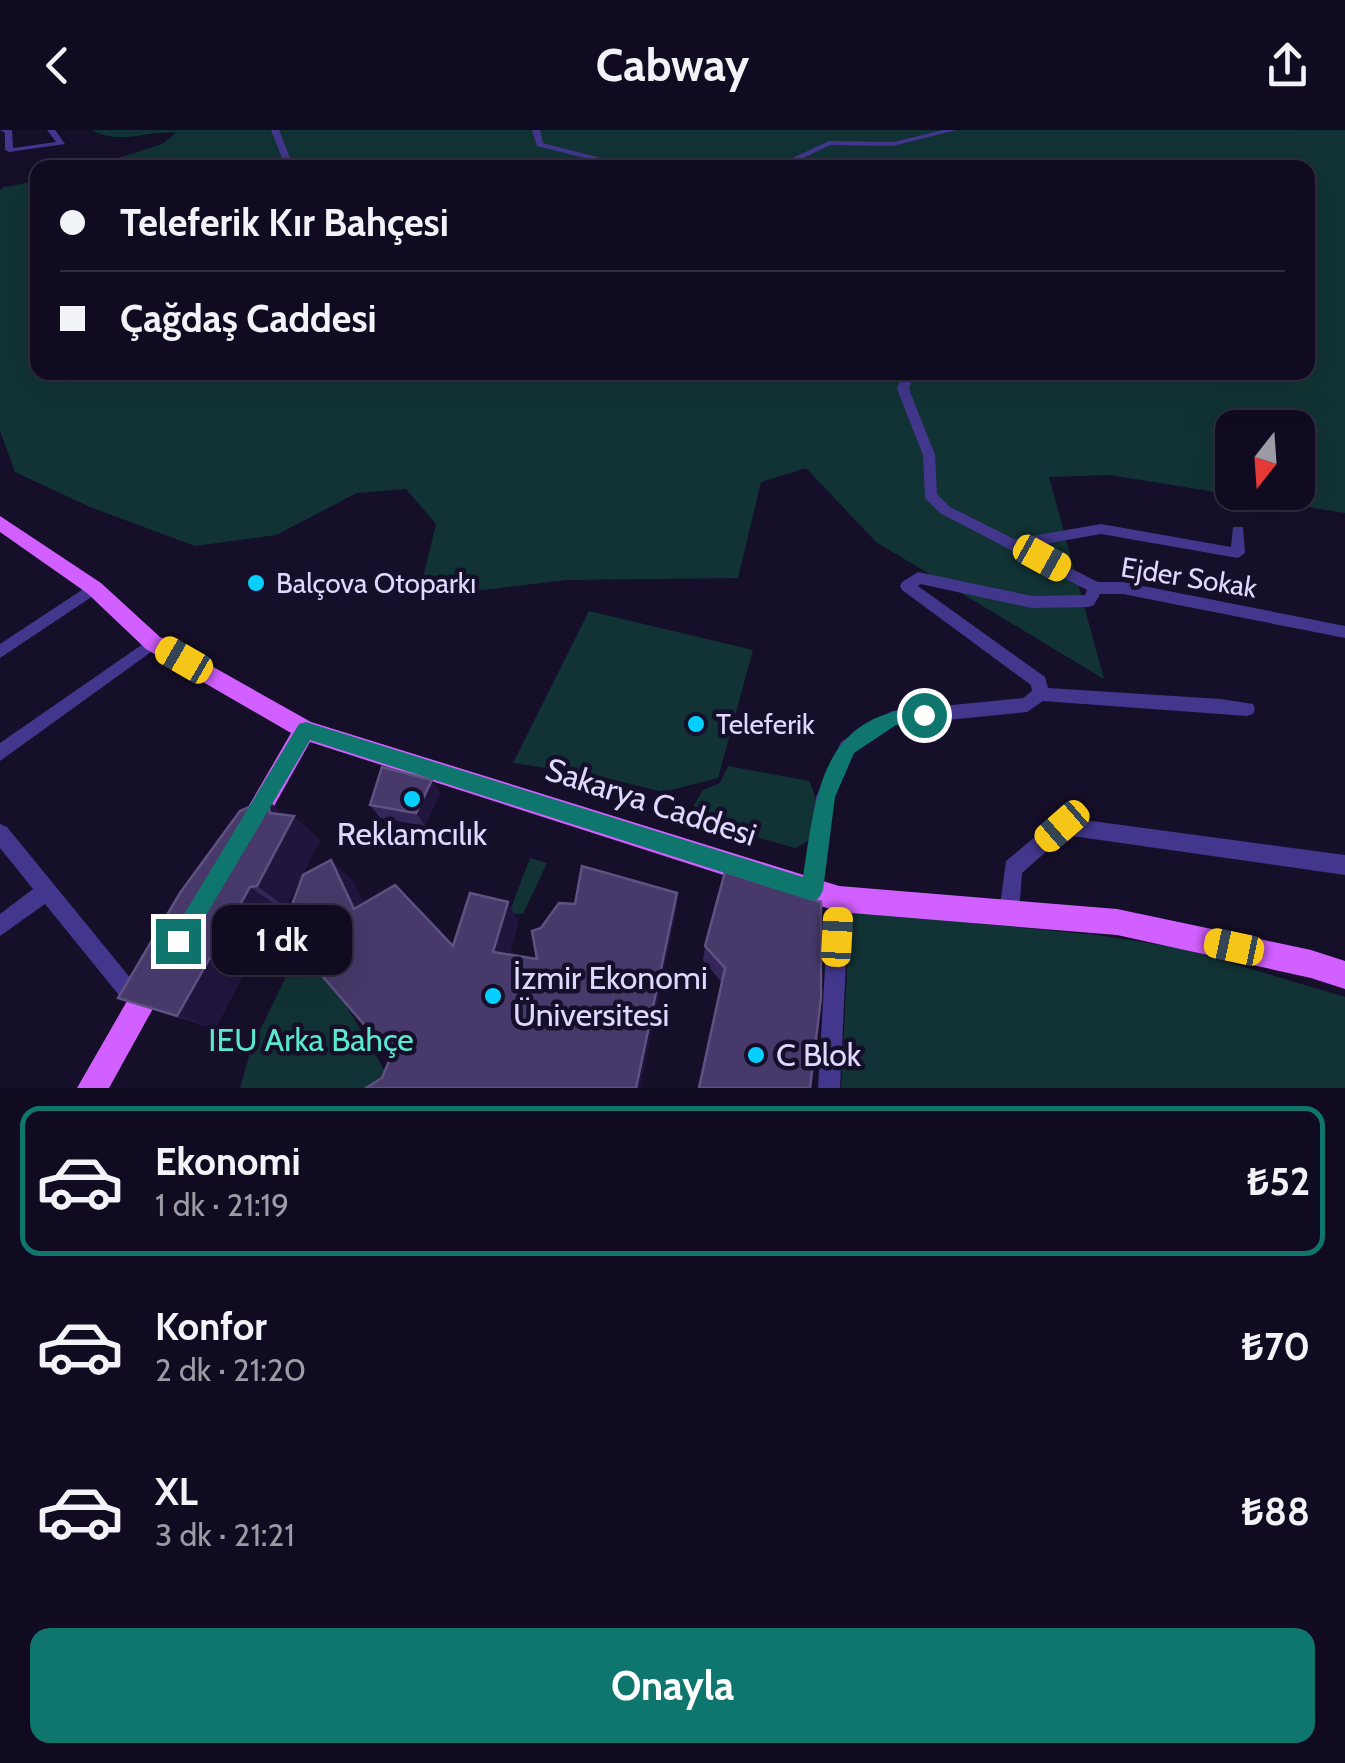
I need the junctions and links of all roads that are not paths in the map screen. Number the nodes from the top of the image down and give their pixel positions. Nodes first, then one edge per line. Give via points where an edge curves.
1 (51, 130) edge
2 (274, 130) edge
3 (536, 130) edge
4 (952, 130) edge
5 (7, 132) edge
6 (287, 160) edge
7 (603, 160) edge
8 (792, 160) edge
9 (906, 380) edge
10 (0, 522) edge
11 (1238, 531) dead end
12 (1016, 544) junction
13 (94, 588) junction
14 (1096, 588) junction
15 (1345, 632) edge
16 (153, 642) junction
17 (0, 652) edge
18 (1040, 694) junction
19 (1247, 709) dead end
20 (306, 730) junction
21 (0, 753) edge
22 (0, 833) edge
23 (237, 845) edge
24 (1345, 865) edge
25 (48, 890) junction
26 (812, 890) junction
27 (839, 899) junction
28 (1009, 913) junction
29 (0, 926) edge
30 (169, 958) edge
31 (1345, 975) edge
32 (125, 988) edge
33 (92, 1088) edge
34 (829, 1088) edge

1 - 5 street via 61,144 33,150 9,150
2 - 6 street
3 - 7 street via 540,144
4 - 8 street via 893,144 829,143
9 - 12 street via 903,389 929,456 930,495 946,510
10 - 13 main road, Sakarya Caddesi
11 - 12 street via 1238,553 1101,528
12 - 14 street
13 - 16 main road, Sakarya Caddesi
13 - 17 street
14 - 15 street, Ejder Sokak
14 - 18 street, Ejder Sokak via 1089,601 1032,602 918,578 907,586 1039,682
16 - 20 main road, Sakarya Caddesi
16 - 21 street
18 - 19 street
18 - 26 street via 1027,706 892,718 847,748 825,797
20 - 23 main road
20 - 26 main road, Sakarya Caddesi
22 - 25 street
24 - 28 street via 1062,826 1013,868
25 - 29 street
25 - 32 street
26 - 27 main road, Sakarya Caddesi
27 - 28 main road, Sakarya Caddesi
27 - 34 street
28 - 31 main road, Sakarya Caddesi via 1117,922
30 - 33 main road

